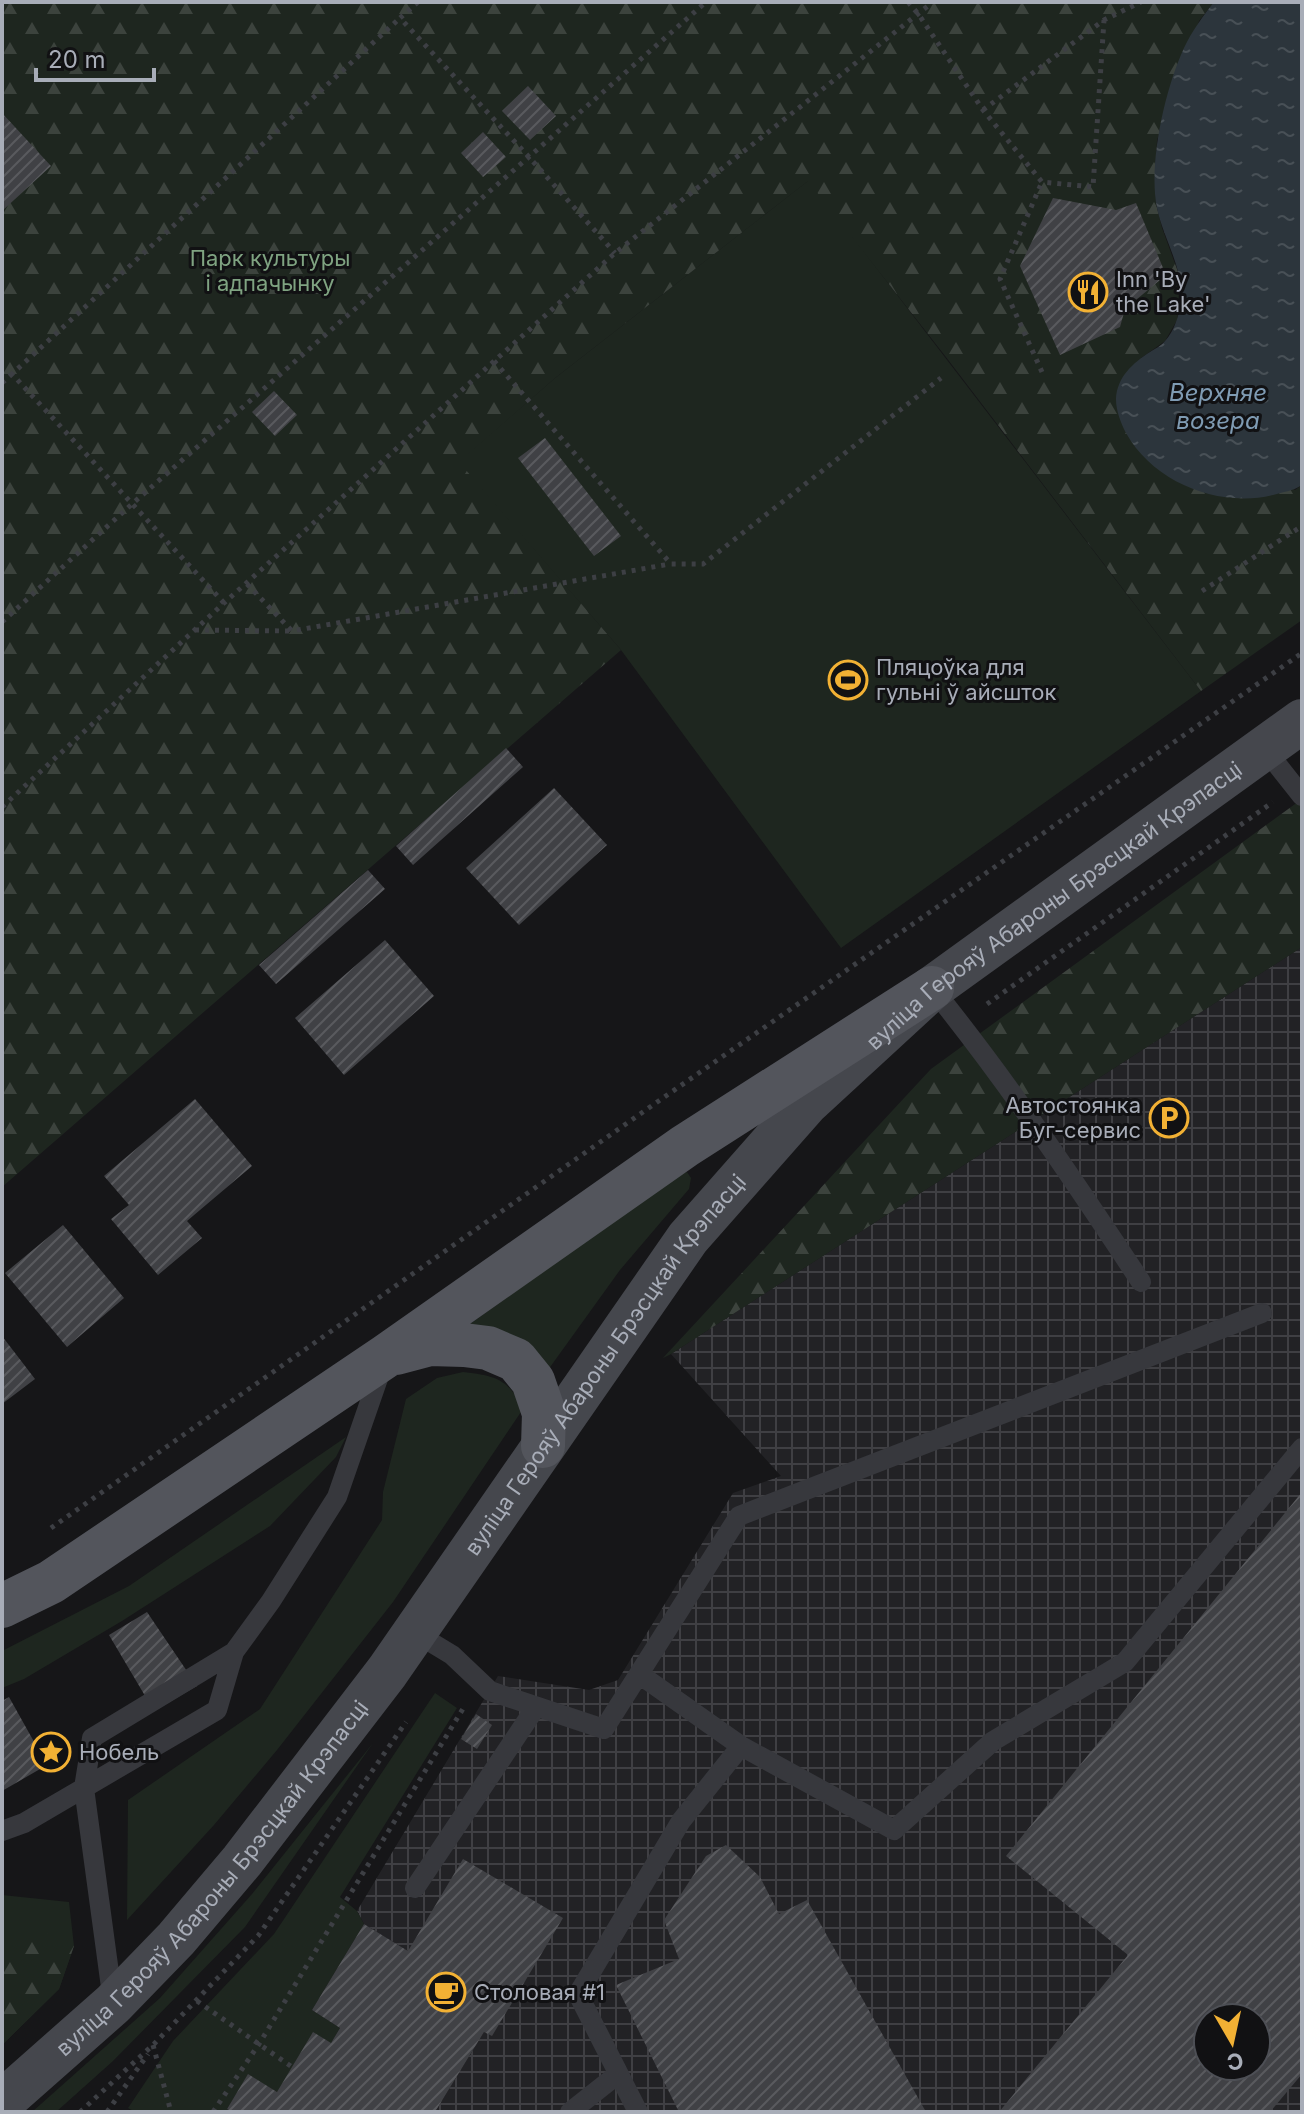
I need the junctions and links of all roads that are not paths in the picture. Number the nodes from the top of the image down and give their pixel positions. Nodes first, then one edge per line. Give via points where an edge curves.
1 (1302, 721) edge
2 (1264, 748) junction
3 (1299, 791) edge
4 (932, 988) junction
5 (1141, 1282) dead end
6 (1262, 1313) dead end
7 (386, 1356) junction
8 (543, 1446) junction
9 (1302, 1448) edge
10 (2, 1606) edge
11 (414, 1632) junction
12 (234, 1652) junction
13 (639, 1674) junction
14 (536, 1707) junction
15 (741, 1746) junction
16 (84, 1788) junction
17 (2, 1831) edge
18 (415, 1888) dead end
19 (113, 2004) junction
20 (618, 2074) junction
21 (2, 2102) edge
22 (570, 2112) edge
23 (638, 2112) edge

1 - 2 main road, вуліца Герояў Абароны Брэсцкай Крэпасці
2 - 3 lane
2 - 4 main road, вуліца Герояў Абароны Брэсцкай Крэпасці
4 - 5 lane via 1075,1182
4 - 7 main road via 685,1146
4 - 8 main road, вуліца Герояў Абароны Брэсцкай Крэпасці via 807,1103 688,1238
6 - 13 lane via 739,1516
7 - 8 main road via 430,1344 464,1345 516,1360 533,1381 544,1413
7 - 10 main road via 51,1582
7 - 12 lane via 337,1497
8 - 11 main road, вуліца Герояў Абароны Брэсцкай Крэпасці
9 - 15 lane via 1125,1662 993,1741 894,1830
11 - 14 lane via 452,1655 490,1691
11 - 19 main road, вуліца Герояў Абароны Брэсцкай Крэпасці via 242,1861
12 - 16 lane via 217,1710
12 - 16 lane via 92,1738
13 - 14 lane via 604,1729
13 - 15 lane
14 - 18 lane
15 - 20 lane via 681,1821 578,1994
16 - 17 lane
16 - 19 lane
19 - 21 main road, вуліца Герояў Абароны Брэсцкай Крэпасці
20 - 22 lane
20 - 23 lane

